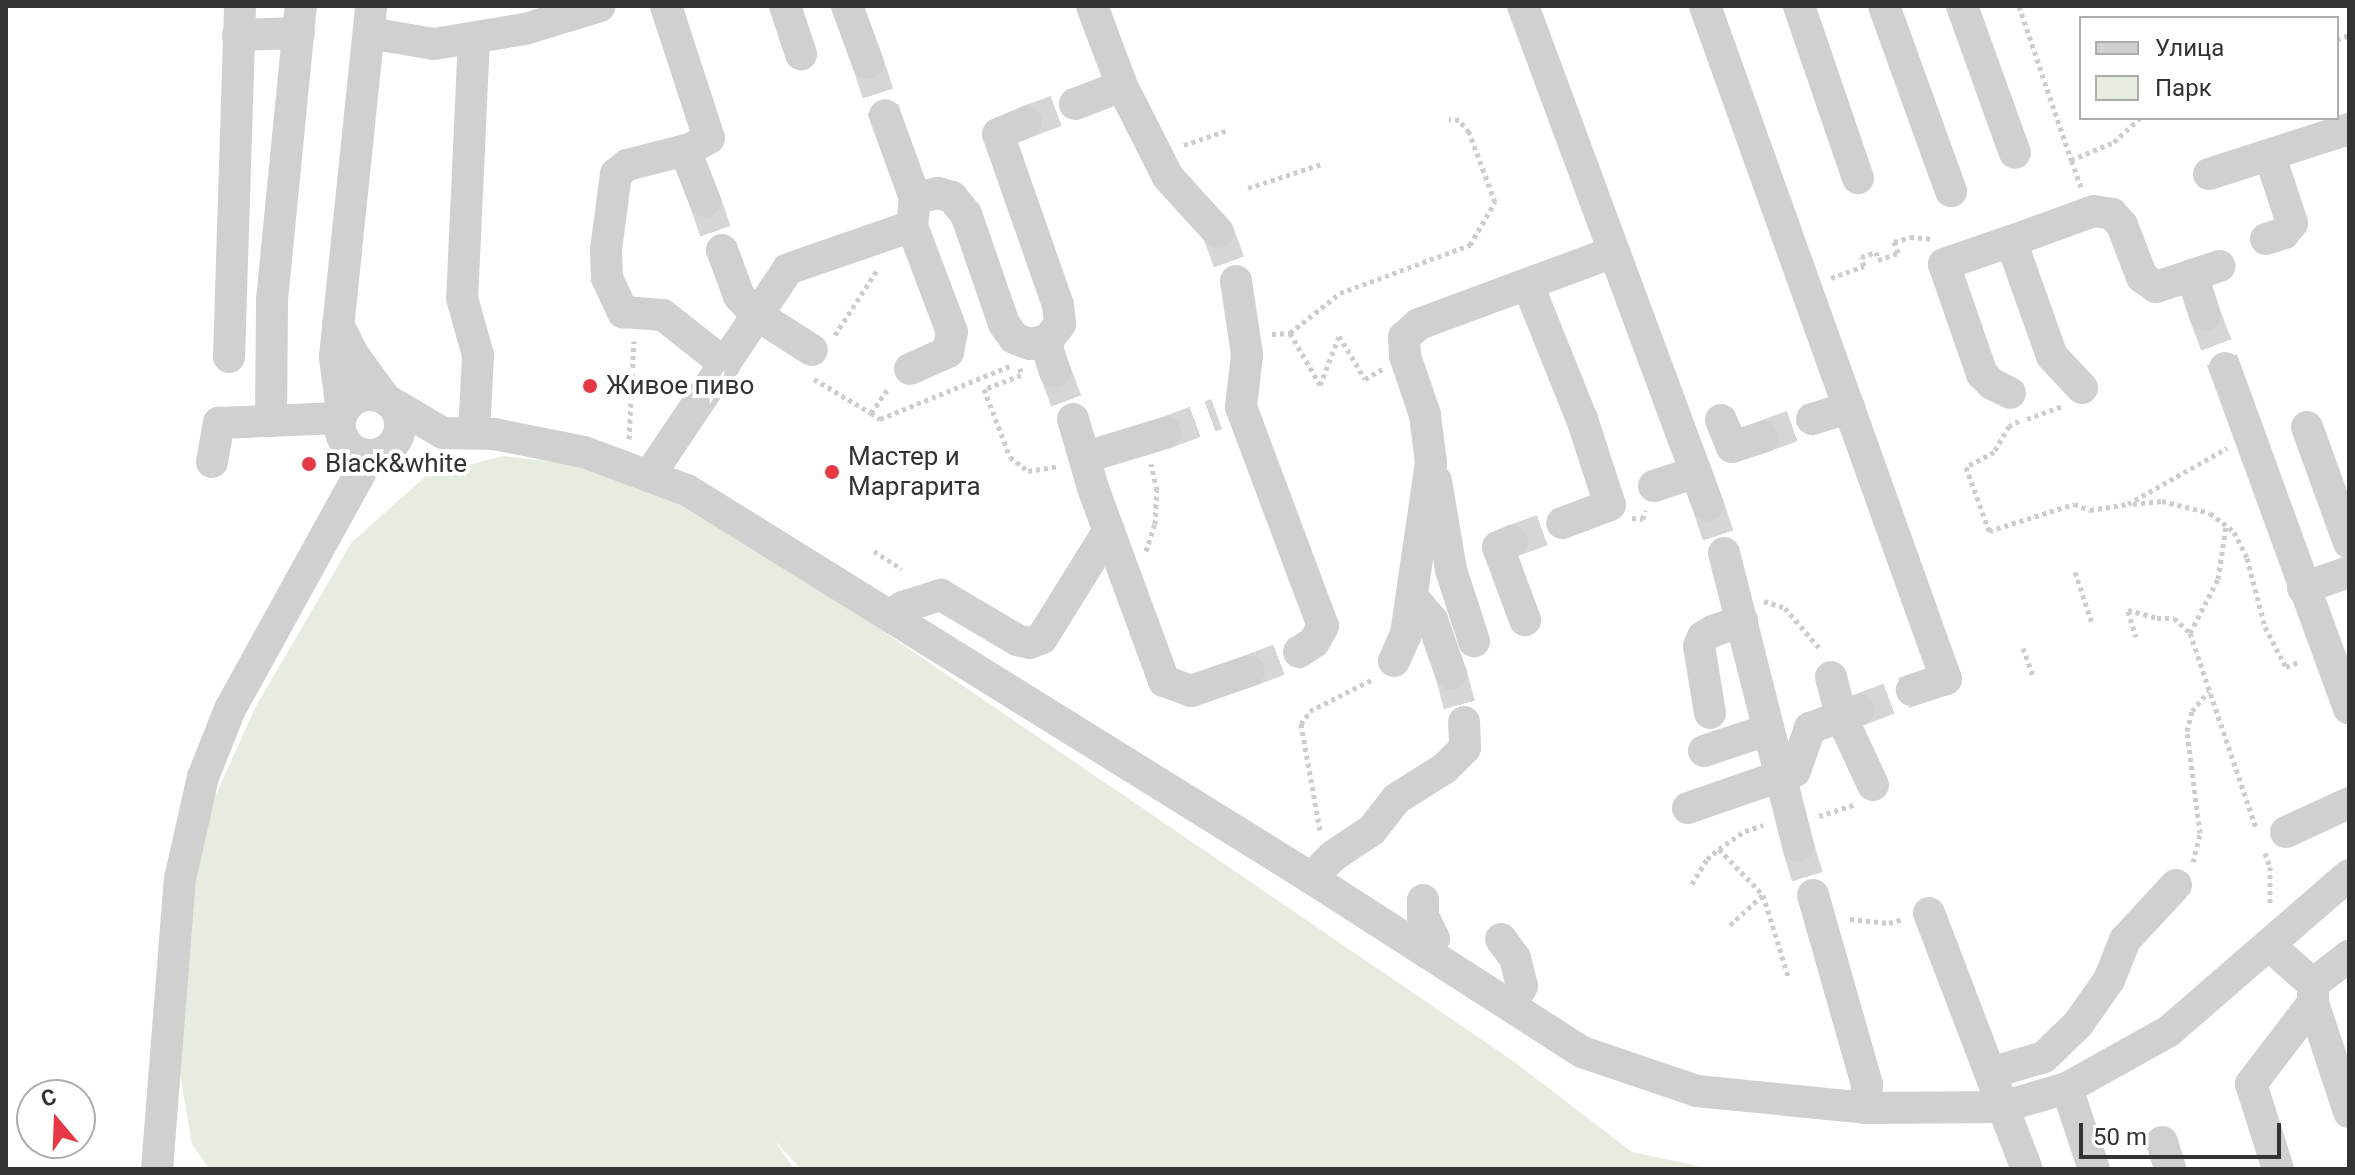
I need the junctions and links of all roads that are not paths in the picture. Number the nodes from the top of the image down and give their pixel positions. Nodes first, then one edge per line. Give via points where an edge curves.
1 (600, 6) edge
2 (666, 6) edge
3 (785, 6) edge
4 (847, 6) edge
5 (1092, 6) edge
6 (1523, 6) edge
7 (1705, 6) edge
8 (1799, 6) edge
9 (1884, 6) edge
10 (1962, 6) edge
11 (300, 19) edge
12 (239, 20) edge
13 (370, 20) edge
14 (474, 38) junction
15 (801, 54) dead end
16 (868, 63) tunnel mouth
17 (1122, 86) junction
18 (1075, 104) tunnel mouth
19 (885, 115) tunnel mouth
20 (1026, 122) tunnel mouth
21 (2349, 129) edge
22 (685, 150) junction
23 (2015, 153) dead end
24 (2270, 156) junction
25 (2209, 174) dead end
26 (1858, 178) dead end
27 (1951, 191) dead end
28 (705, 201) tunnel mouth
29 (914, 212) junction
30 (1218, 232) tunnel mouth
31 (2266, 239) dead end
32 (2011, 241) junction
33 (722, 250) tunnel mouth
34 (1614, 252) junction
35 (1236, 281) tunnel mouth
36 (1528, 285) junction
37 (757, 315) junction
38 (2205, 315) tunnel mouth
39 (338, 324) junction
40 (819, 353) road end
41 (229, 357) dead end
42 (725, 364) junction
43 (2225, 368) tunnel mouth
44 (910, 369) road end
45 (2072, 398) road end
46 (388, 400) junction
47 (2015, 407) road end
48 (1849, 408) junction
49 (1073, 419) tunnel mouth
50 (1812, 419) tunnel mouth
51 (1721, 420) dead end
52 (271, 421) junction
53 (341, 421) junction
54 (2307, 427) dead end
55 (458, 433) junction
56 (1155, 436) tunnel mouth
57 (1762, 437) tunnel mouth
58 (379, 452) junction
59 (1086, 457) junction
60 (212, 462) dead end
61 (1431, 463) junction
62 (1696, 472) junction
63 (649, 476) junction
64 (1654, 486) dead end
65 (1708, 505) tunnel mouth
66 (1562, 523) tunnel mouth
67 (329, 528) junction
68 (1109, 530) junction
69 (1512, 541) dead end
70 (2349, 543) edge
71 (1724, 553) tunnel mouth
72 (2349, 572) edge
73 (2303, 588) junction
74 (1412, 597) junction
75 (1740, 611) junction
76 (890, 615) junction
77 (1525, 620) dead end
78 (1474, 641) dead end
79 (1299, 652) tunnel mouth
80 (1394, 661) road end
81 (1828, 666) road end
82 (1249, 671) tunnel mouth
83 (1451, 674) tunnel mouth
84 (1912, 690) tunnel mouth
85 (2349, 708) edge
86 (1710, 713) dead end
87 (1850, 713) junction
88 (1464, 722) tunnel mouth
89 (1767, 730) junction
90 (1704, 751) dead end
91 (1778, 778) junction
92 (1873, 785) dead end
93 (2349, 803) edge
94 (1688, 808) dead end
95 (2286, 832) dead end
96 (1798, 846) tunnel mouth
97 (1322, 867) junction
98 (2349, 875) edge
99 (2176, 885) road end
100 (1423, 900) dead end
101 (1816, 905) tunnel mouth
102 (1929, 913) dead end
103 (2269, 930) junction
104 (1501, 939) dead end
105 (1427, 952) junction
106 (2331, 977) edge
107 (1510, 1006) junction
108 (1990, 1073) junction
109 (2067, 1088) junction
110 (2002, 1107) junction
111 (1866, 1108) junction
112 (2349, 1112) edge
113 (161, 1164) edge
114 (2027, 1169) edge
115 (2094, 1169) edge
116 (2278, 1169) edge

1 - 14 street
2 - 22 street via 709,138
3 - 15 street
4 - 16 street
5 - 17 street
6 - 34 street
7 - 48 street
8 - 26 street
9 - 27 street
10 - 23 street
11 - 12 street
11 - 52 street via 272,300
12 - 41 street
13 - 14 street via 434,44
13 - 39 street
14 - 55 street via 462,298 478,355
17 - 18 street
17 - 30 street via 1168,177
19 - 29 street
20 - 29 street via 998,134 1058,305 1060,324 1050,356 1014,338 1004,324 966,214 952,197 938,193
21 - 24 street
22 - 28 street
22 - 42 street via 627,165 616,174 607,278 623,312 663,315
24 - 25 street
24 - 31 street via 2292,223 2284,233
29 - 37 street via 788,269
29 - 44 street via 952,332 948,352
32 - 38 street via 2090,212 2112,214 2122,225 2142,277 2156,287 2206,270
32 - 45 street
32 - 47 street via 1944,264 1982,374
33 - 37 street via 739,296
34 - 36 street
34 - 62 street
35 - 79 street via 1247,355 1229,411 1323,626 1314,642
36 - 61 street via 1419,324 1404,337 1425,415
36 - 66 street via 1610,505
37 - 40 street
37 - 42 street
39 - 46 street via 352,353
39 - 53 street via 335,357
42 - 63 street
43 - 73 street
46 - 53 street via 355,398
46 - 55 street
46 - 58 street via 398,412 400,432
48 - 50 street
48 - 84 street via 1946,679
49 - 59 street
51 - 57 street via 1732,447
52 - 53 street
52 - 60 street via 219,423
53 - 58 street via 351,448
53 - 67 street
54 - 70 street
55 - 58 street
55 - 63 street via 584,452
56 - 59 street
58 - 67 street
59 - 68 street
61 - 74 street
61 - 78 street via 1451,570
62 - 64 street
62 - 65 street
63 - 76 street via 687,490
67 - 113 street via 230,709 203,777 180,879
68 - 76 street via 1042,638 1030,643 941,595
68 - 82 street via 1164,681 1191,691
69 - 77 street via 1498,547
71 - 75 street
72 - 73 street
73 - 85 street
74 - 80 street via 1406,634
74 - 83 street via 1432,620
75 - 86 street via 1703,637 1699,646
75 - 89 street
76 - 97 street
81 - 87 street
87 - 91 street via 1810,728 1795,771
87 - 92 street
88 - 97 street via 1465,748 1396,799 1372,830
89 - 90 street
89 - 91 street
91 - 94 street
91 - 96 street
93 - 95 street
97 - 105 street
98 - 103 street
99 - 108 street via 2125,940 2109,980 2078,1024 2044,1057
100 - 105 street via 1423,916 1434,939
101 - 111 street via 1867,1084
102 - 108 street
103 - 106 street
103 - 109 street via 2169,1031
104 - 107 street via 1515,958 1522,986
105 - 107 street
106 - 112 street
106 - 116 street via 2251,1084
107 - 111 street via 1582,1052 1697,1091
108 - 110 street
109 - 110 street
109 - 115 street
110 - 111 street
110 - 114 street

